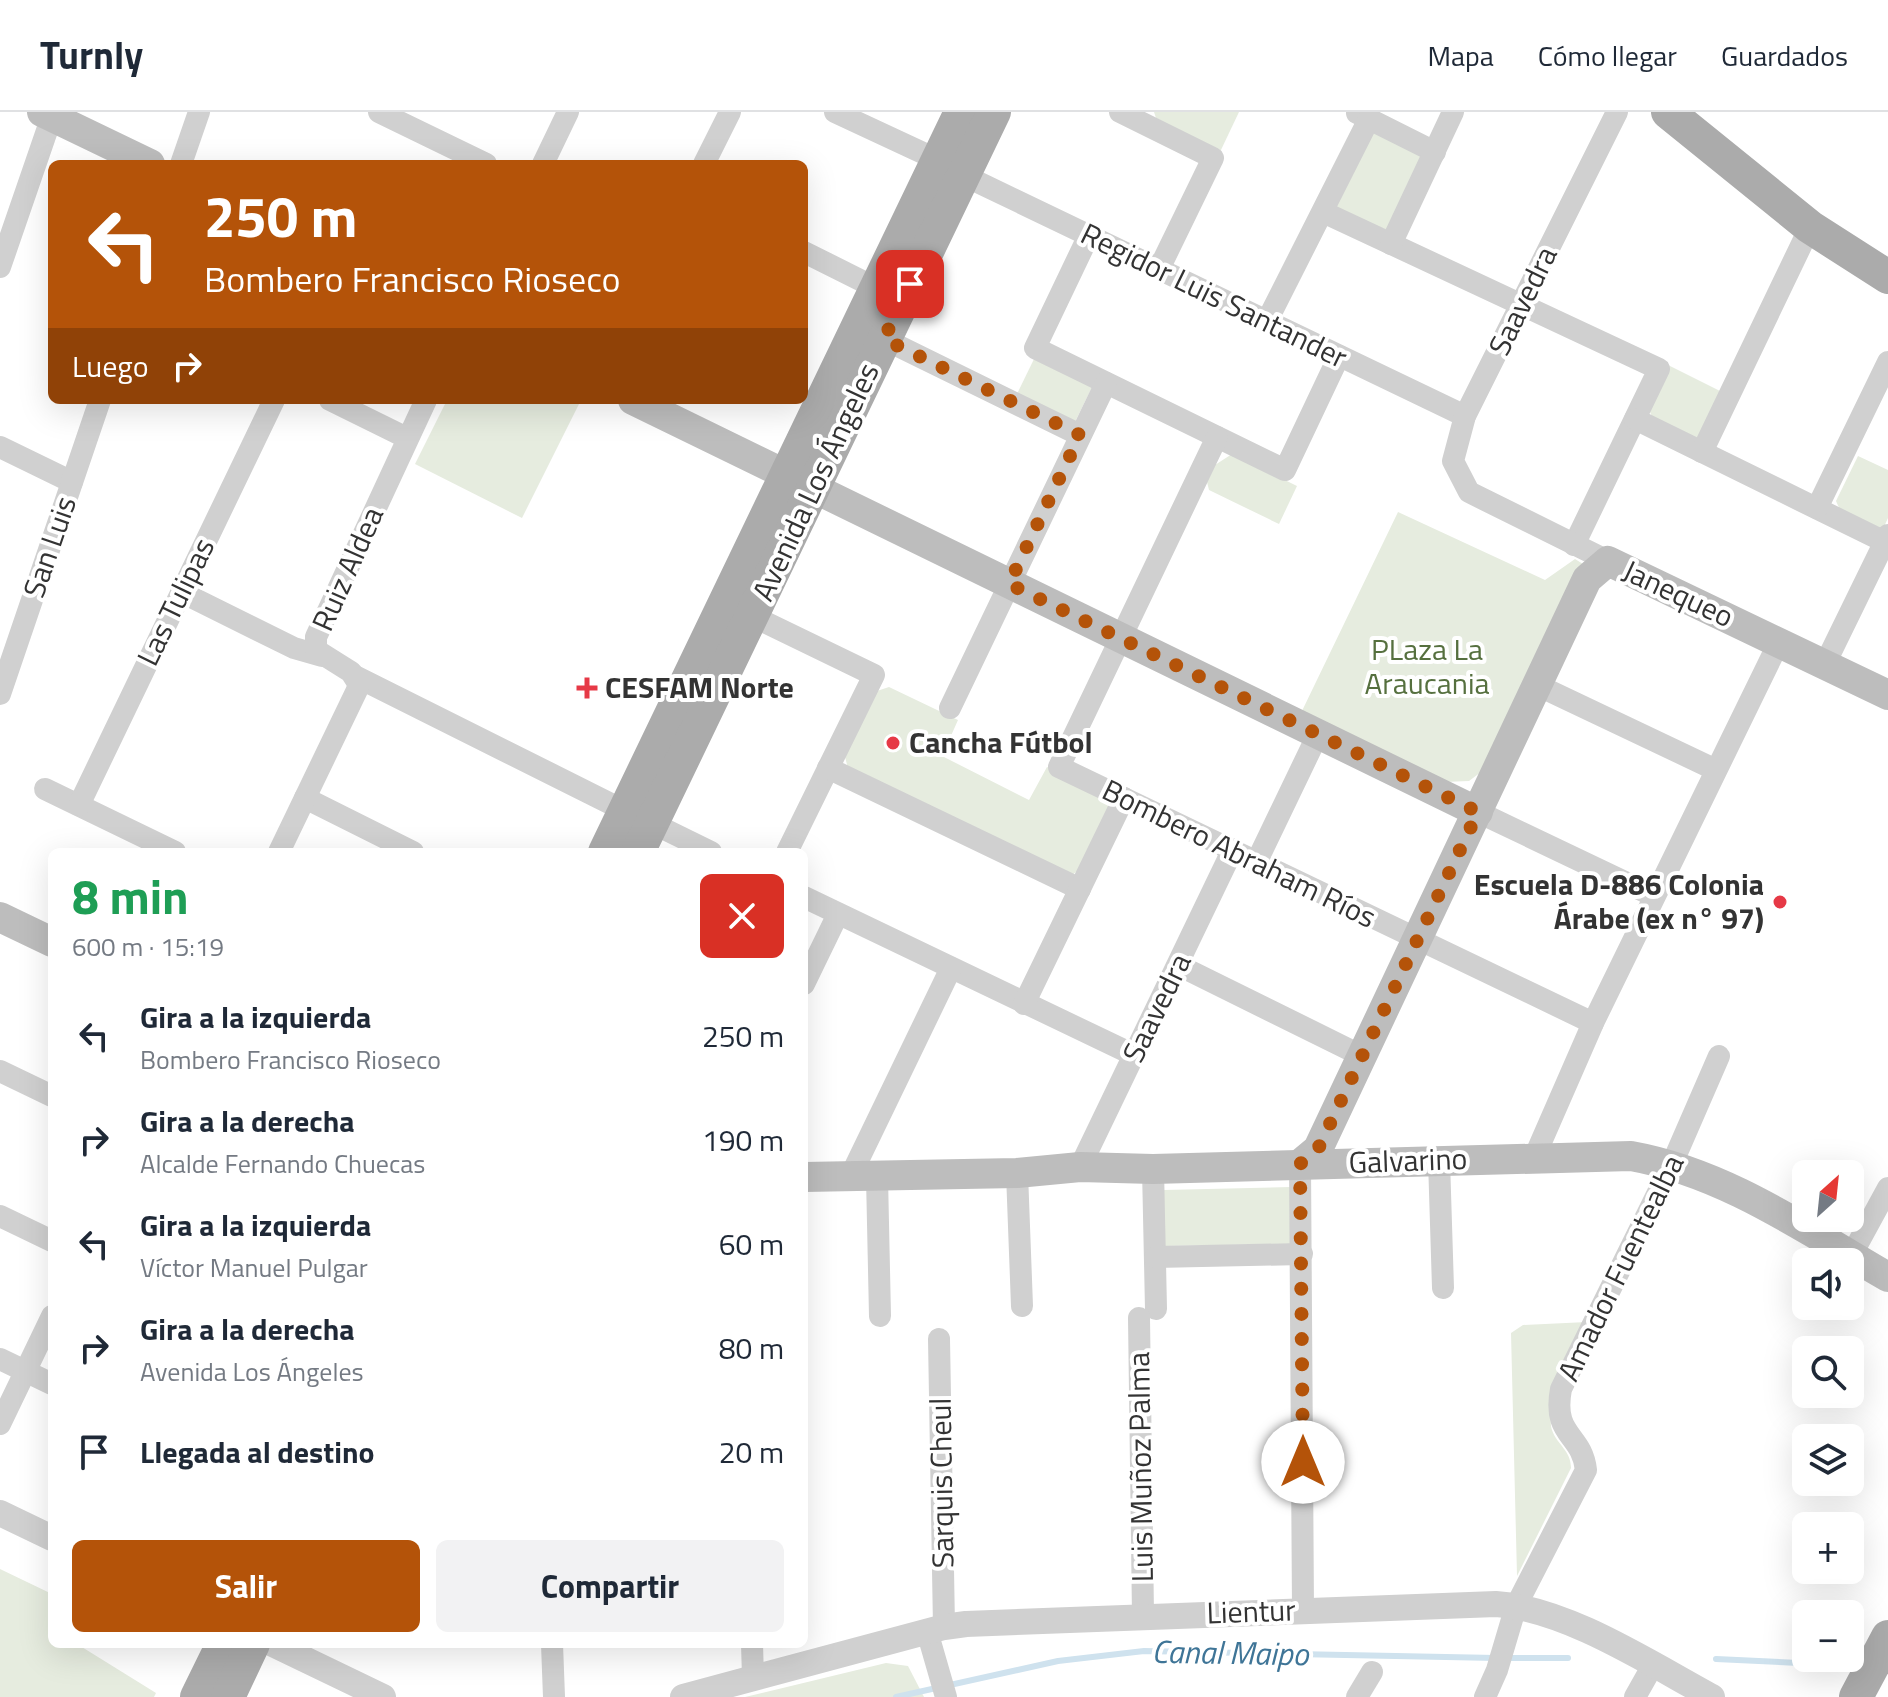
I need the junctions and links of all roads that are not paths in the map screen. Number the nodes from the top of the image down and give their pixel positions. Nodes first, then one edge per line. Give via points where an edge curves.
1 (199, 112) edge
2 (379, 112) edge
3 (568, 112) edge
4 (730, 112) edge
5 (835, 112) edge
6 (961, 112) edge
7 (994, 112) edge
8 (1453, 112) edge
9 (1617, 112) edge
10 (1668, 112) edge
11 (47, 114) edge
12 (1134, 115) edge
13 (1362, 115) edge
14 (1435, 152) junction
15 (142, 160) edge
16 (182, 160) edge
17 (478, 160) edge
18 (545, 160) edge
19 (706, 160) edge
20 (951, 167) junction
21 (1323, 212) junction
22 (1810, 227) junction
23 (1089, 235) junction
24 (1391, 244) junction
25 (808, 254) edge
26 (0, 267) edge
27 (1159, 269) junction
28 (1888, 277) edge
29 (876, 288) junction
30 (1521, 304) junction
31 (1267, 321) junction
32 (884, 339) junction
33 (1339, 356) junction
34 (1888, 362) edge
35 (1106, 383) junction
36 (99, 404) edge
37 (272, 404) edge
38 (338, 404) edge
39 (424, 404) edge
40 (647, 404) edge
41 (1465, 416) junction
42 (1635, 419) junction
43 (1080, 435) junction
44 (1217, 437) junction
45 (407, 438) junction
46 (0, 447) edge
47 (1702, 452) junction
48 (799, 481) junction
49 (72, 482) junction
50 (1469, 492) joint
51 (1817, 508) junction
52 (1886, 538) edge
53 (1574, 545) junction
54 (1608, 561) junction
55 (1009, 584) junction
56 (181, 592) junction
57 (752, 616) junction
58 (1121, 638) junction
59 (1779, 642) junction
60 (322, 656) junction
61 (1825, 664) junction
62 (355, 676) junction
63 (1537, 685) junction
64 (0, 694) edge
65 (1888, 695) edge
66 (950, 708) dead end
67 (1318, 734) junction
68 (828, 768) junction
69 (1716, 770) junction
70 (45, 789) dead end
71 (305, 798) junction
72 (1124, 798) junction
73 (79, 805) junction
74 (1478, 812) junction
75 (638, 829) edge
76 (167, 848) edge
77 (281, 848) edge
78 (405, 848) edge
79 (611, 848) edge
80 (698, 848) edge
81 (789, 848) edge
82 (1233, 849) junction
83 (1256, 863) junction
84 (1080, 889) junction
85 (1654, 896) junction
86 (808, 899) edge
87 (838, 914) junction
88 (0, 917) edge
89 (48, 940) edge
90 (1417, 940) junction
91 (1178, 965) junction
92 (951, 968) junction
93 (808, 976) edge
94 (1024, 1004) junction
95 (1593, 1023) junction
96 (1134, 1055) junction
97 (1362, 1056) junction
98 (1719, 1056) dead end
99 (0, 1071) edge
100 (48, 1094) edge
101 (1324, 1135) junction
102 (1534, 1158) junction
103 (1439, 1160) junction
104 (1339, 1163) junction
105 (1300, 1164) junction
106 (1672, 1164) junction
107 (1080, 1167) junction
108 (1153, 1169) junction
109 (1017, 1173) junction
110 (864, 1176) junction
111 (808, 1177) edge
112 (1888, 1188) edge
113 (0, 1216) edge
114 (48, 1239) edge
115 (1837, 1248) edge
116 (1855, 1248) edge
117 (1302, 1254) junction
118 (1155, 1257) junction
119 (1864, 1263) edge
120 (1888, 1277) edge
121 (1443, 1288) dead end
122 (1022, 1306) dead end
123 (880, 1316) dead end
124 (48, 1324) edge
125 (939, 1339) dead end
126 (0, 1359) edge
127 (25, 1371) junction
128 (48, 1382) edge
129 (0, 1424) edge
130 (0, 1513) edge
131 (48, 1536) edge
132 (1516, 1606) junction
133 (1303, 1610) junction
134 (1143, 1615) junction
135 (936, 1629) junction
136 (1888, 1637) edge
137 (221, 1648) edge
138 (251, 1648) edge
139 (281, 1648) edge
140 (552, 1648) edge
141 (752, 1648) edge
142 (1653, 1665) junction
143 (1372, 1672) dead end
144 (753, 1677) junction
145 (943, 1688) edge
146 (197, 1697) edge
147 (228, 1697) edge
148 (383, 1697) edge
149 (554, 1697) edge
150 (683, 1697) edge
151 (1357, 1697) edge
152 (1485, 1697) edge
153 (1635, 1697) edge
154 (1712, 1697) edge
155 (1856, 1697) edge

1 - 16 street
2 - 17 street
3 - 18 street
4 - 19 street
5 - 20 street, Regidor Luis Santander
6 - 20 main road, Avenida Los Ángeles
7 - 20 main road, Avenida Los Ángeles
8 - 14 street
9 - 30 street, Saavedra
10 - 22 main road
11 - 15 main road
11 - 26 street
12 - 27 street via 1213,158
13 - 14 street
13 - 21 street
14 - 24 street
20 - 23 street, Regidor Luis Santander
20 - 29 main road, Avenida Los Ángeles
20 - 32 main road, Avenida Los Ángeles
21 - 24 street
21 - 31 street
22 - 28 main road
22 - 47 street
23 - 27 street, Regidor Luis Santander
23 - 35 street via 1035,348
24 - 30 street
25 - 29 street
27 - 31 street, Regidor Luis Santander
29 - 48 main road, Avenida Los Ángeles
30 - 41 street, Saavedra
30 - 42 street via 1659,369
31 - 33 street, Regidor Luis Santander
32 - 43 street
32 - 48 main road, Avenida Los Ángeles
33 - 41 street, Regidor Luis Santander
33 - 44 street via 1285,470
34 - 51 street
35 - 43 street
35 - 44 street
36 - 49 street, San Luis
37 - 56 street, Las Tulipas
38 - 45 street
39 - 45 street, Ruiz Aldea
40 - 48 main road
41 - 50 street, Saavedra via 1453,461
42 - 47 street
42 - 53 street
43 - 55 street
44 - 58 street
45 - 60 street, Ruiz Aldea via 316,637
46 - 49 street
47 - 51 street
48 - 55 main road
48 - 57 main road, Avenida Los Ángeles
48 - 75 main road, Avenida Los Ángeles
49 - 64 street, San Luis
50 - 53 street, Janequeo
51 - 52 street
52 - 61 street
53 - 54 street, Janequeo
54 - 59 main road, Janequeo
54 - 63 main road via 1587,579
55 - 58 main road
55 - 66 street
56 - 60 street via 294,648
56 - 73 street, Las Tulipas
57 - 68 street via 874,675
57 - 75 main road, Avenida Los Ángeles
58 - 67 main road
58 - 72 street, Bombero Abraham Ríos via 1059,767
59 - 61 main road, Janequeo
59 - 69 street
60 - 62 street, Ruiz Aldea
61 - 65 main road, Janequeo
62 - 71 street, Ruiz Aldea via 357,690
62 - 75 street
63 - 69 street
63 - 74 main road
67 - 74 main road
67 - 83 street
68 - 81 street
68 - 84 street
69 - 85 street
70 - 73 street
71 - 77 street, Ruiz Aldea
71 - 78 street
72 - 82 street, Bombero Abraham Ríos
72 - 84 street
73 - 76 street
74 - 85 street
74 - 90 main road
75 - 79 main road, Avenida Los Ángeles
75 - 80 street
82 - 83 street, Bombero Abraham Ríos
82 - 91 street, Saavedra
83 - 90 street, Bombero Abraham Ríos
84 - 94 street
85 - 95 street
86 - 87 street
87 - 92 street
87 - 93 street
88 - 89 main road
90 - 95 street, Bombero Abraham Ríos
90 - 97 main road
91 - 96 street, Saavedra
91 - 97 street
92 - 94 street
92 - 110 street
94 - 96 street
95 - 102 street
96 - 107 street, Saavedra
97 - 101 main road
98 - 106 street, Amador Fuentealba
99 - 100 street
101 - 104 main road via 1322,1156
101 - 105 main road via 1311,1158
102 - 103 main road, Galvarino
102 - 106 main road, Galvarino via 1607,1154
103 - 104 main road, Galvarino
103 - 121 street
104 - 105 main road, Galvarino
105 - 108 main road, Galvarino
105 - 117 street
106 - 115 main road, Galvarino via 1722,1183
106 - 132 street, Amador Fuentealba via 1561,1389 1557,1409 1563,1429 1584,1455 1586,1470
107 - 108 main road, Galvarino
107 - 109 main road, Galvarino
108 - 118 street, Luis Muñoz Palma
109 - 110 main road, Galvarino
109 - 122 street
110 - 111 main road, Galvarino
110 - 123 street
112 - 116 street
113 - 114 street
117 - 118 street
117 - 133 street
118 - 134 street, Luis Muñoz Palma via 1147,1314
119 - 120 main road, Galvarino
124 - 127 street
125 - 135 street, Sarquis Cheul
126 - 127 street
127 - 128 street
127 - 129 street
130 - 131 street
132 - 133 street, Lientur
132 - 142 street, Lientur via 1596,1636
132 - 152 street
133 - 134 street, Lientur
134 - 135 street, Lientur
135 - 144 street, Lientur
135 - 145 street, Sarquis Cheul
136 - 155 main road
137 - 146 main road
138 - 147 main road
139 - 148 street
140 - 149 street
141 - 144 street
142 - 153 street
142 - 154 street, Lientur
143 - 151 street
144 - 150 street, Lientur

